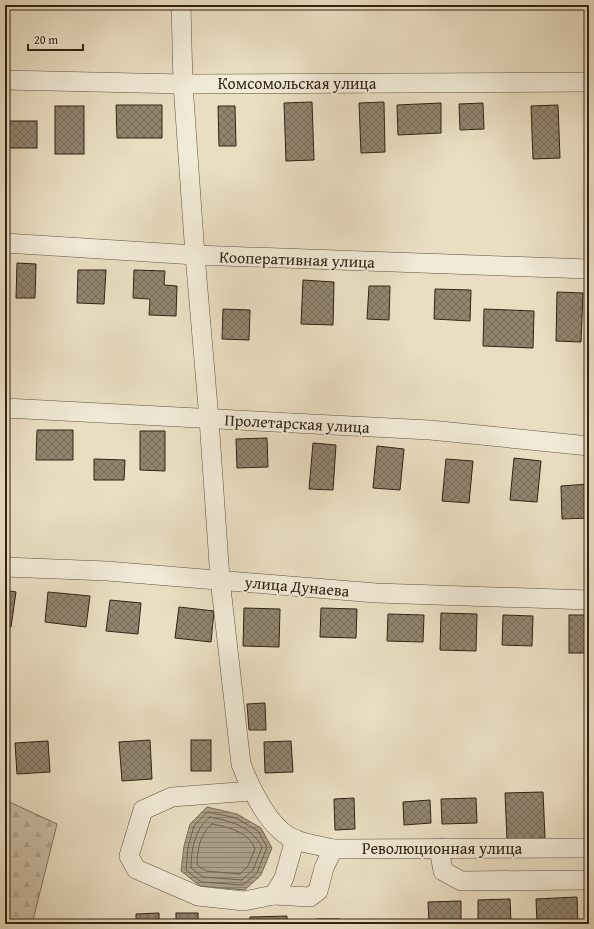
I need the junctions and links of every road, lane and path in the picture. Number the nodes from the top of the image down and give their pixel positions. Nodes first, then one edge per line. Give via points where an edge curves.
1 (181, 5) edge
2 (5, 80) edge
3 (589, 82) edge
4 (183, 84) junction
5 (5, 243) edge
6 (194, 255) junction
7 (589, 270) edge
8 (5, 408) edge
9 (209, 419) junction
10 (589, 446) edge
11 (5, 567) edge
12 (220, 579) junction
13 (589, 600) edge
14 (251, 791) junction
15 (295, 840) junction
16 (439, 848) junction
17 (589, 848) edge
18 (333, 849) junction
19 (589, 880) edge
20 (274, 895) junction

1 - 4 street
2 - 4 street, Комсомольская улица
3 - 4 street, Комсомольская улица
4 - 6 street
5 - 6 street, Кооперативная улица
6 - 7 street, Кооперативная улица
6 - 9 street
8 - 9 street, Пролетарская улица
9 - 10 street, Пролетарская улица via 430,430
9 - 12 street
11 - 12 street, улица Дунаева
12 - 13 street, улица Дунаева via 376,593
12 - 14 street via 241,764
14 - 15 street via 278,828
14 - 20 street via 172,797 143,810 129,856 136,869 198,896 244,901
15 - 18 street, Революционная улица
15 - 20 street via 284,878
16 - 17 street, Революционная улица
16 - 18 street, Революционная улица
16 - 19 street via 443,871 461,881
18 - 20 street via 324,868 318,891 310,897

